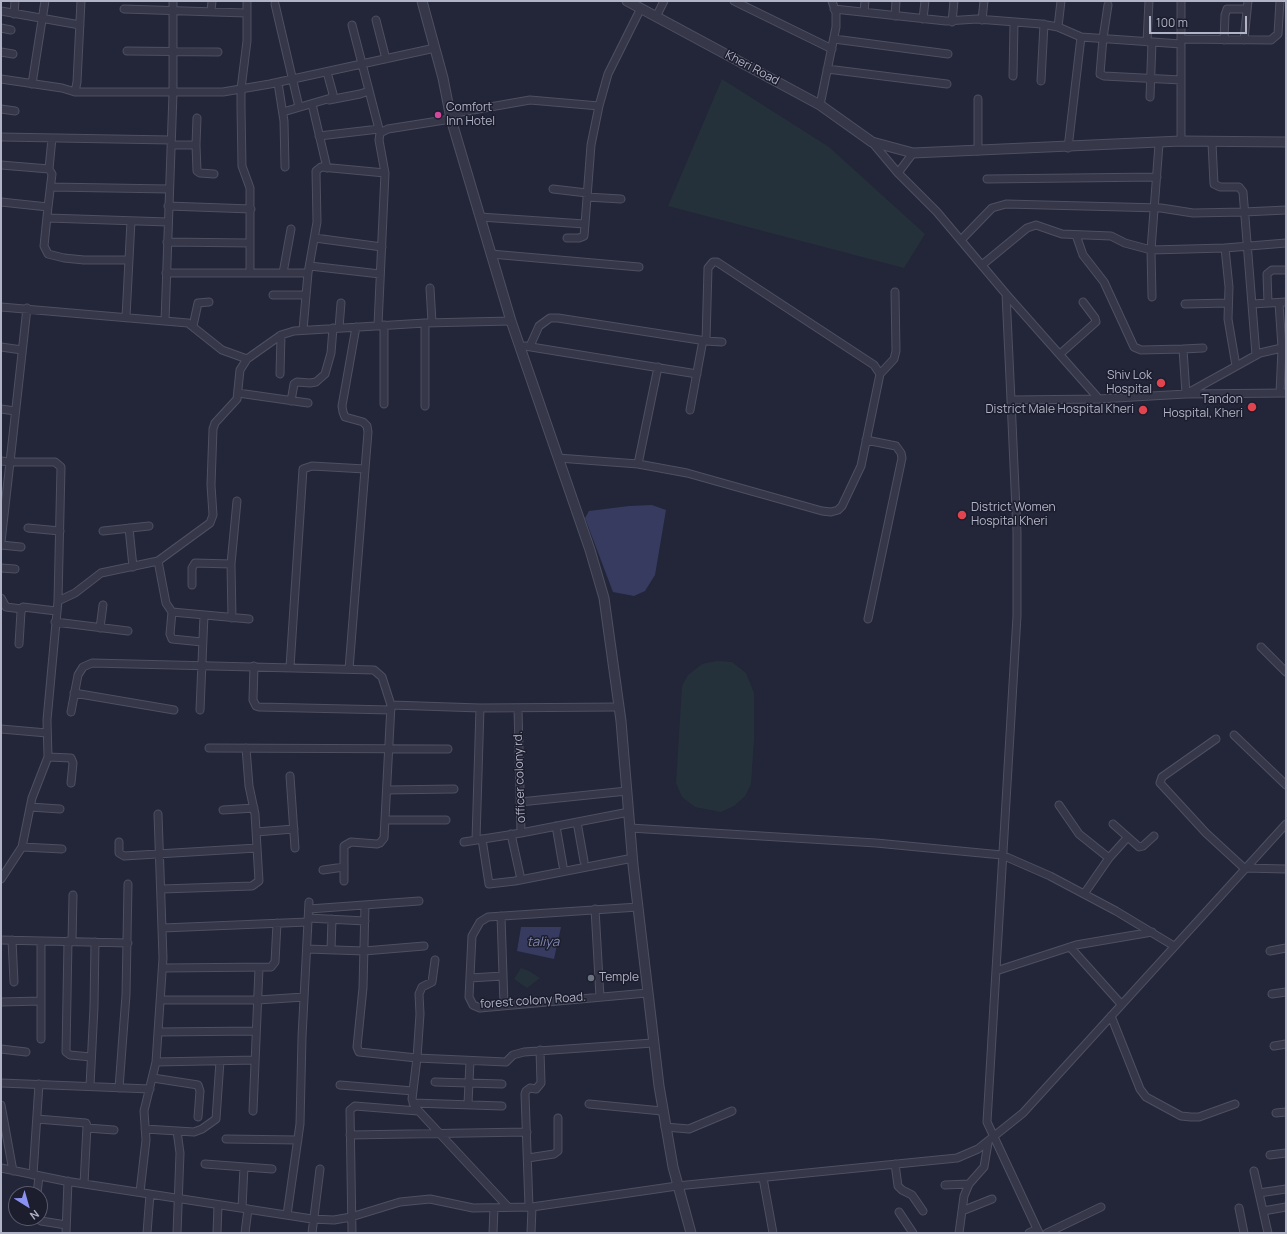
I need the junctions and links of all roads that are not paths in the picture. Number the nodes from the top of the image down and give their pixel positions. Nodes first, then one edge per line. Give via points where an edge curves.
1 (15, 1) edge
2 (44, 1) edge
3 (81, 1) edge
4 (173, 1) edge
5 (212, 1) edge
6 (247, 1) edge
7 (422, 1) edge
8 (627, 1) edge
9 (664, 1) edge
10 (734, 1) edge
11 (865, 1) edge
12 (896, 1) edge
13 (925, 1) edge
14 (954, 1) edge
15 (984, 1) edge
16 (1061, 1) edge
17 (1149, 1) edge
18 (1181, 1) edge
19 (1248, 1) edge
20 (275, 4) dead end
21 (831, 4) edge
22 (1282, 4) edge
23 (1108, 5) dead end
24 (641, 8) junction
25 (124, 9) dead end
26 (1247, 9) junction
27 (173, 10) junction
28 (1, 11) edge
29 (211, 12) junction
30 (864, 12) junction
31 (246, 13) junction
32 (14, 14) junction
33 (895, 16) junction
34 (656, 17) junction
35 (42, 18) junction
36 (923, 19) junction
37 (376, 20) dead end
38 (982, 20) junction
39 (952, 22) junction
40 (1014, 22) junction
41 (1044, 24) junction
42 (80, 25) junction
43 (352, 25) dead end
44 (1, 28) edge
45 (1058, 28) junction
46 (11, 30) dead end
47 (1081, 37) junction
48 (1102, 38) junction
49 (834, 39) junction
50 (1224, 40) junction
51 (1244, 40) junction
52 (1150, 42) junction
53 (1181, 42) junction
54 (435, 48) junction
55 (832, 49) junction
56 (172, 50) junction
57 (127, 51) dead end
58 (1, 52) edge
59 (218, 52) dead end
60 (13, 54) dead end
61 (948, 54) dead end
62 (386, 59) junction
63 (361, 64) junction
64 (828, 69) junction
65 (327, 72) junction
66 (1013, 76) dead end
67 (1150, 78) junction
68 (1, 79) edge
69 (293, 79) junction
70 (1181, 80) junction
71 (1041, 81) dead end
72 (278, 83) junction
73 (32, 84) junction
74 (947, 84) dead end
75 (241, 89) junction
76 (369, 91) junction
77 (75, 92) junction
78 (173, 92) junction
79 (1150, 97) dead end
80 (978, 98) dead end
81 (329, 100) junction
82 (312, 104) junction
83 (820, 105) junction
84 (599, 106) junction
85 (300, 107) junction
86 (1, 109) edge
87 (14, 110) dead end
88 (283, 112) junction
89 (451, 116) junction
90 (197, 118) dead end
91 (380, 131) junction
92 (319, 136) junction
93 (1, 137) edge
94 (52, 138) junction
95 (1181, 141) junction
96 (872, 142) junction
97 (1286, 142) edge
98 (171, 143) junction
99 (1212, 143) junction
100 (1159, 144) junction
101 (196, 145) junction
102 (1068, 148) junction
103 (978, 151) junction
104 (913, 153) junction
105 (1, 166) edge
106 (285, 167) dead end
107 (327, 168) junction
108 (49, 169) junction
109 (385, 173) junction
110 (898, 173) junction
111 (214, 174) dead end
112 (1157, 177) junction
113 (987, 179) dead end
114 (51, 187) junction
115 (169, 189) junction
116 (553, 189) dead end
117 (587, 195) junction
118 (621, 199) dead end
119 (1, 202) edge
120 (168, 206) junction
121 (48, 207) junction
122 (1154, 208) junction
123 (251, 209) junction
124 (1286, 210) edge
125 (1244, 212) junction
126 (48, 218) junction
127 (480, 218) junction
128 (131, 221) junction
129 (168, 222) junction
130 (585, 224) junction
131 (292, 229) dead end
132 (1076, 235) junction
133 (315, 238) junction
134 (568, 238) dead end
135 (961, 240) junction
136 (167, 242) junction
137 (250, 243) junction
138 (1286, 243) edge
139 (1248, 246) junction
140 (382, 247) junction
141 (1225, 248) junction
142 (1151, 250) junction
143 (491, 254) junction
144 (129, 260) junction
145 (982, 265) junction
146 (639, 267) dead end
147 (309, 270) junction
148 (1286, 270) edge
149 (166, 273) junction
150 (250, 273) junction
151 (283, 274) junction
152 (380, 274) junction
153 (430, 288) dead end
154 (895, 292) dead end
155 (1006, 294) junction
156 (273, 295) dead end
157 (306, 295) junction
158 (1152, 297) dead end
159 (209, 302) dead end
160 (1082, 302) dead end
161 (342, 303) dead end
162 (1228, 303) junction
163 (1268, 303) junction
164 (1283, 303) edge
165 (1185, 304) dead end
166 (1252, 304) junction
167 (1, 307) edge
168 (27, 308) junction
169 (126, 317) junction
170 (164, 321) junction
171 (511, 321) junction
172 (428, 323) junction
173 (381, 325) junction
174 (194, 326) junction
175 (356, 327) junction
176 (336, 328) junction
177 (303, 330) junction
178 (281, 335) junction
179 (705, 340) junction
180 (722, 342) dead end
181 (519, 345) junction
182 (530, 346) junction
183 (1284, 347) edge
184 (1, 348) edge
185 (1203, 348) dead end
186 (1183, 349) junction
187 (22, 350) junction
188 (1060, 354) junction
189 (1256, 355) junction
190 (247, 359) junction
191 (1236, 366) junction
192 (658, 367) junction
193 (280, 374) dead end
194 (697, 374) junction
195 (880, 374) junction
196 (238, 393) junction
197 (1283, 393) edge
198 (1186, 394) junction
199 (1099, 399) junction
200 (1012, 400) junction
201 (291, 401) junction
202 (308, 403) dead end
203 (384, 404) dead end
204 (425, 406) dead end
205 (1, 409) edge
206 (690, 410) dead end
207 (15, 411) junction
208 (866, 440) junction
209 (558, 458) junction
210 (1, 461) edge
211 (10, 462) junction
212 (638, 464) junction
213 (365, 468) junction
214 (238, 501) dead end
215 (3, 509) edge
216 (149, 526) dead end
217 (28, 528) dead end
218 (129, 528) junction
219 (60, 531) junction
220 (103, 531) dead end
221 (1, 542) edge
222 (1, 545) edge
223 (21, 547) dead end
224 (158, 561) junction
225 (231, 564) junction
226 (133, 567) junction
227 (1, 568) edge
228 (15, 569) dead end
229 (192, 585) dead end
230 (1, 598) edge
231 (58, 601) junction
232 (104, 604) dead end
233 (4, 607) edge
234 (22, 609) junction
235 (56, 611) junction
236 (172, 612) junction
237 (204, 615) junction
238 (232, 618) junction
239 (249, 619) dead end
240 (868, 619) dead end
241 (55, 622) junction
242 (100, 628) junction
243 (128, 632) dead end
244 (202, 642) junction
245 (19, 644) dead end
246 (1261, 648) dead end
247 (202, 665) junction
248 (254, 666) junction
249 (290, 667) junction
250 (349, 669) junction
251 (1286, 672) edge
252 (74, 693) junction
253 (619, 707) junction
254 (391, 708) junction
255 (480, 708) junction
256 (518, 708) junction
257 (174, 710) dead end
258 (200, 710) dead end
259 (70, 712) dead end
260 (1, 729) edge
261 (47, 732) junction
262 (1234, 735) dead end
263 (1216, 739) dead end
264 (209, 748) dead end
265 (246, 748) junction
266 (448, 749) dead end
267 (389, 750) junction
268 (48, 757) junction
269 (290, 776) dead end
270 (71, 783) dead end
271 (1286, 785) edge
272 (454, 789) dead end
273 (387, 790) junction
274 (627, 791) junction
275 (520, 802) junction
276 (1059, 805) dead end
277 (30, 807) junction
278 (60, 808) dead end
279 (254, 808) junction
280 (223, 810) dead end
281 (629, 812) junction
282 (158, 814) dead end
283 (386, 820) junction
284 (446, 820) dead end
285 (577, 822) junction
286 (1113, 824) dead end
287 (1286, 824) edge
288 (556, 826) junction
289 (294, 828) junction
290 (630, 828) junction
291 (256, 832) junction
292 (521, 833) junction
293 (511, 834) junction
294 (1154, 836) dead end
295 (1127, 838) junction
296 (479, 839) junction
297 (119, 842) dead end
298 (464, 842) dead end
299 (22, 847) junction
300 (258, 848) junction
301 (296, 848) dead end
302 (62, 849) dead end
303 (160, 854) junction
304 (1002, 856) junction
305 (633, 858) junction
306 (1109, 858) junction
307 (584, 861) dead end
308 (563, 866) dead end
309 (344, 868) junction
310 (1244, 868) junction
311 (1286, 869) edge
312 (323, 870) dead end
313 (520, 875) dead end
314 (1, 880) edge
315 (344, 881) dead end
316 (128, 884) dead end
317 (162, 889) junction
318 (1084, 894) junction
319 (72, 895) dead end
320 (419, 901) dead end
321 (365, 905) junction
322 (638, 907) junction
323 (595, 910) junction
324 (501, 916) junction
325 (332, 919) junction
326 (308, 920) junction
327 (365, 921) junction
328 (277, 923) junction
329 (163, 928) junction
330 (1152, 932) junction
331 (1, 940) edge
332 (12, 940) junction
333 (41, 941) junction
334 (70, 942) junction
335 (95, 942) junction
336 (128, 943) junction
337 (424, 946) dead end
338 (1174, 946) junction
339 (1070, 947) junction
340 (1286, 948) edge
341 (306, 950) junction
342 (331, 950) junction
343 (364, 950) junction
344 (1270, 951) dead end
345 (435, 960) dead end
346 (163, 968) junction
347 (259, 968) junction
348 (996, 971) junction
349 (503, 976) junction
350 (470, 978) junction
351 (14, 982) dead end
352 (1286, 992) edge
353 (647, 993) junction
354 (1272, 994) dead end
355 (304, 997) junction
356 (600, 997) junction
357 (161, 1000) junction
358 (258, 1000) junction
359 (41, 1001) junction
360 (1, 1002) edge
361 (1121, 1004) junction
362 (504, 1005) junction
363 (1111, 1016) junction
364 (256, 1031) junction
365 (159, 1032) junction
366 (41, 1039) dead end
367 (653, 1043) junction
368 (1286, 1044) edge
369 (1274, 1046) dead end
370 (1, 1049) edge
371 (540, 1050) junction
372 (26, 1052) dead end
373 (91, 1057) junction
374 (417, 1058) junction
375 (255, 1060) junction
376 (470, 1060) junction
377 (220, 1061) junction
378 (156, 1062) junction
379 (153, 1078) junction
380 (435, 1082) dead end
381 (1, 1083) edge
382 (469, 1083) junction
383 (39, 1084) junction
384 (502, 1084) dead end
385 (340, 1085) dead end
386 (90, 1086) junction
387 (119, 1088) junction
388 (150, 1090) junction
389 (413, 1091) junction
390 (414, 1104) junction
391 (468, 1104) junction
392 (589, 1104) dead end
393 (1235, 1104) dead end
394 (1, 1105) edge
395 (502, 1106) dead end
396 (253, 1111) dead end
397 (418, 1111) junction
398 (662, 1111) junction
399 (732, 1111) dead end
400 (1286, 1112) edge
401 (1276, 1114) dead end
402 (198, 1117) dead end
403 (558, 1118) dead end
404 (37, 1119) junction
405 (665, 1127) junction
406 (87, 1128) junction
407 (145, 1129) junction
408 (114, 1130) dead end
409 (178, 1131) junction
410 (527, 1132) junction
411 (439, 1134) junction
412 (350, 1135) junction
413 (226, 1139) dead end
414 (298, 1140) junction
415 (991, 1141) junction
416 (1286, 1153) edge
417 (1270, 1156) dead end
418 (528, 1158) junction
419 (205, 1164) dead end
420 (895, 1164) junction
421 (244, 1167) junction
422 (1, 1168) edge
423 (272, 1169) dead end
424 (320, 1169) dead end
425 (13, 1171) junction
426 (1254, 1171) dead end
427 (36, 1175) junction
428 (763, 1178) junction
429 (68, 1181) junction
430 (84, 1184) junction
431 (969, 1184) junction
432 (946, 1185) dead end
433 (37, 1186) edge
434 (677, 1186) junction
435 (1286, 1189) edge
436 (140, 1192) junction
437 (1259, 1193) junction
438 (150, 1194) junction
439 (179, 1198) junction
440 (992, 1199) dead end
441 (218, 1204) junction
442 (1101, 1206) dead end
443 (1286, 1206) edge
444 (508, 1207) junction
445 (531, 1207) junction
446 (494, 1208) junction
447 (1239, 1208) dead end
448 (245, 1209) junction
449 (923, 1211) dead end
450 (962, 1211) junction
451 (1263, 1211) junction
452 (899, 1212) dead end
453 (287, 1215) junction
454 (351, 1217) junction
455 (312, 1219) junction
456 (48, 1222) edge
457 (66, 1225) junction
458 (1038, 1231) edge
459 (66, 1233) edge
460 (147, 1233) edge
461 (177, 1233) edge
462 (216, 1233) edge
463 (245, 1233) edge
464 (312, 1233) edge
465 (352, 1233) edge
466 (493, 1233) edge
467 (531, 1233) edge
468 (691, 1233) edge
469 (773, 1233) edge
470 (914, 1233) edge
471 (959, 1233) edge
472 (1029, 1233) edge
473 (1047, 1233) edge
474 (1244, 1233) edge
475 (1268, 1233) edge

1 - 32 street
2 - 35 street
3 - 42 street
4 - 27 street
5 - 29 street
6 - 31 street
7 - 54 street
8 - 24 street, Kheri Road
9 - 34 street
10 - 55 street
11 - 30 street
12 - 33 street
13 - 36 street
14 - 39 street
15 - 38 street
16 - 45 street
17 - 52 street
18 - 53 street
19 - 26 street
20 - 69 street
21 - 30 street
21 - 49 street via 837,20
22 - 51 street via 1276,37 1271,40
23 - 48 street
24 - 34 street, Kheri Road
24 - 84 street via 608,74
25 - 27 street
26 - 50 street via 1227,9 1224,16
26 - 51 street
27 - 29 street
27 - 56 street
28 - 32 street
29 - 31 street
30 - 33 street
31 - 75 street via 246,52
32 - 35 street
33 - 36 street
34 - 83 street, Kheri Road
35 - 42 street
35 - 73 street
36 - 39 street
37 - 62 street
38 - 39 street
38 - 40 street
40 - 41 street
40 - 66 street
41 - 45 street
41 - 71 street
42 - 77 street
43 - 63 street
44 - 46 street
45 - 47 street
47 - 48 street
47 - 102 street
48 - 52 street
48 - 67 street via 1099,71 1102,76
49 - 55 street
49 - 61 street
50 - 51 street
50 - 53 street
52 - 53 street
52 - 67 street
53 - 70 street
54 - 62 street
54 - 89 street
55 - 64 street
56 - 57 street
56 - 59 street
56 - 78 street
58 - 60 street
62 - 63 street
63 - 65 street
63 - 76 street
64 - 74 street
64 - 83 street
65 - 69 street
65 - 81 street via 333,94
67 - 70 street
67 - 79 street
68 - 73 street
69 - 72 street
69 - 85 street
70 - 95 street
72 - 75 street
72 - 88 street
73 - 77 street
75 - 78 street via 223,92
75 - 123 street via 242,166 249,182
76 - 81 street
76 - 91 street
77 - 78 street
78 - 98 street
80 - 103 street
81 - 82 street
82 - 85 street
82 - 92 street
83 - 96 street, Kheri Road
84 - 89 street via 530,100
84 - 117 street via 591,145
85 - 88 street
86 - 87 street
88 - 106 street
89 - 91 street
89 - 127 street
90 - 101 street
91 - 92 street
91 - 109 street via 379,140
92 - 107 street
93 - 94 street
94 - 98 street
94 - 108 street
95 - 99 street
95 - 100 street
96 - 104 street
96 - 110 street
97 - 99 street
98 - 101 street
98 - 115 street
99 - 125 street via 1214,184 1239,186 1242,189
100 - 102 street
100 - 112 street
101 - 111 street via 197,171
102 - 103 street
103 - 104 street
104 - 110 street
105 - 108 street
107 - 109 street
107 - 133 street via 318,169 315,174
108 - 114 street via 52,174
109 - 140 street
110 - 135 street
112 - 113 street
112 - 122 street
114 - 115 street
114 - 121 street
115 - 120 street
116 - 117 street
117 - 118 street
117 - 130 street
119 - 121 street
120 - 123 street
120 - 129 street
121 - 126 street
122 - 125 street via 1193,213
122 - 135 street via 998,205
122 - 142 street
123 - 137 street
124 - 125 street
125 - 139 street
126 - 128 street
126 - 144 street via 44,246 48,254 78,259
127 - 130 street
127 - 143 street
128 - 129 street
128 - 144 street
129 - 136 street
130 - 134 street via 584,236
131 - 151 street
132 - 142 street via 1111,236
132 - 145 street via 1032,226
132 - 186 street via 1083,255 1104,282 1134,347 1141,350
133 - 140 street
133 - 147 street
135 - 145 street
136 - 137 street
136 - 149 street
137 - 150 street
138 - 139 street
139 - 141 street
139 - 166 street
140 - 152 street
141 - 142 street
141 - 162 street
142 - 158 street
143 - 146 street
143 - 171 street
144 - 169 street
145 - 155 street
147 - 151 street
147 - 152 street
147 - 157 street
148 - 163 street via 1272,270 1267,274
149 - 150 street
149 - 170 street
150 - 151 street
152 - 173 street
153 - 172 street
154 - 195 street via 896,351 894,359
155 - 188 street
155 - 200 street
156 - 157 street
157 - 177 street
159 - 174 street via 200,302 197,305
160 - 188 street via 1096,322
161 - 176 street
162 - 165 street
162 - 191 street via 1229,328
163 - 164 street
163 - 166 street
164 - 183 street
166 - 189 street
167 - 168 street
168 - 169 street
168 - 187 street
169 - 170 street
170 - 174 street
171 - 172 street
171 - 181 street
172 - 173 street
172 - 204 street
173 - 175 street
173 - 203 street
174 - 190 street via 222,350
175 - 176 street
175 - 213 street via 342,406 345,417 364,422 367,426
176 - 177 street
176 - 201 street via 325,374 316,382 294,384
177 - 178 street
178 - 190 street
178 - 193 street
179 - 180 street
179 - 182 street via 550,318 539,326
179 - 194 street
179 - 195 street via 708,268 710,264 717,262 874,365
181 - 182 street
181 - 209 street
182 - 192 street
183 - 189 street
183 - 197 street
184 - 187 street
185 - 186 street
186 - 198 street
187 - 207 street
188 - 199 street
189 - 191 street
190 - 196 street via 240,370
191 - 198 street
192 - 194 street
192 - 212 street
194 - 206 street
195 - 208 street
196 - 201 street
196 - 224 street via 233,405 213,429 212,519
197 - 198 street
198 - 199 street
199 - 200 street
200 - 304 street via 1017,616
201 - 202 street
205 - 207 street
207 - 211 street
208 - 212 street via 857,476 842,506 831,512 687,473
208 - 240 street via 896,446 902,453
209 - 212 street
209 - 253 street via 604,598
210 - 211 street
211 - 215 street
211 - 219 street via 55,462 61,467
213 - 249 street via 312,466 303,469
213 - 250 street
214 - 225 street
215 - 221 street
216 - 218 street
217 - 219 street
218 - 220 street
218 - 226 street
219 - 231 street
222 - 223 street
224 - 226 street
224 - 236 street via 166,603
225 - 229 street via 195,563 192,568
225 - 238 street
226 - 231 street via 101,574 75,593
227 - 228 street
230 - 233 street
231 - 235 street
232 - 242 street
233 - 234 street
234 - 235 street via 26,606
234 - 245 street
235 - 241 street
236 - 237 street
236 - 244 street via 172,639
237 - 238 street
237 - 244 street
238 - 239 street
241 - 242 street
241 - 261 street
242 - 243 street
244 - 247 street
246 - 251 street
247 - 248 street
247 - 252 street via 92,663 80,670
247 - 258 street
248 - 249 street
248 - 254 street via 253,700 259,707
249 - 250 street
250 - 254 street via 378,672
252 - 257 street
252 - 259 street
253 - 256 street
253 - 274 street
254 - 255 street
254 - 267 street
255 - 256 street
255 - 296 street
256 - 275 street, officer colony rd.
260 - 261 street
261 - 268 street
262 - 271 street
263 - 310 street via 1162,777 1160,782 1206,833
264 - 265 street
265 - 267 street
265 - 279 street via 248,781
266 - 267 street
267 - 273 street
268 - 270 street via 71,758
268 - 277 street
269 - 289 street
272 - 273 street
273 - 283 street
274 - 275 street
274 - 281 street
275 - 292 street, officer colony rd.
276 - 306 street via 1078,834
277 - 278 street
277 - 299 street
279 - 280 street
279 - 291 street
281 - 285 street, officer colony rd.
281 - 290 street
282 - 303 street
283 - 284 street
283 - 309 street via 384,838 380,844 351,842 344,846
285 - 288 street, officer colony rd.
285 - 307 street
286 - 295 street
287 - 310 street
288 - 292 street, officer colony rd.
288 - 308 street
289 - 291 street
289 - 301 street
290 - 304 street via 876,843
290 - 305 street
291 - 300 street
292 - 293 street
293 - 296 street
293 - 313 street
294 - 295 street via 1139,847
295 - 306 street
296 - 298 street
296 - 305 street via 489,884
297 - 303 street via 119,853 124,856
299 - 302 street
299 - 314 street
300 - 303 street
300 - 317 street via 260,877 256,884
303 - 317 street
304 - 318 street via 1050,876
304 - 348 street
305 - 322 street
306 - 318 street
309 - 312 street
309 - 315 street
310 - 311 street
310 - 338 street
316 - 336 street
317 - 329 street
318 - 330 street
319 - 334 street
320 - 321 street
321 - 326 street via 309,905
321 - 327 street
322 - 323 street, forest colony Road.
322 - 353 street
323 - 324 street, forest colony Road.
323 - 356 street
324 - 349 street
324 - 350 street, forest colony Road. via 488,916 476,928 472,936
325 - 326 street
325 - 327 street
325 - 342 street
326 - 328 street
326 - 341 street
327 - 343 street
328 - 329 street
328 - 347 street via 274,965
329 - 346 street
330 - 338 street
330 - 339 street
331 - 332 street
332 - 333 street
332 - 351 street
333 - 334 street
333 - 359 street
334 - 335 street
334 - 373 street via 66,1052 70,1055
335 - 336 street
335 - 373 street
336 - 387 street
337 - 343 street
338 - 361 street
339 - 348 street
339 - 361 street
340 - 344 street
341 - 342 street
341 - 355 street
342 - 343 street
343 - 374 street via 358,1050 362,1053
345 - 374 street via 432,982 422,987 419,994
346 - 347 street
346 - 357 street
347 - 358 street
348 - 415 street via 988,1122
349 - 350 street
349 - 362 street
350 - 362 street, forest colony Road. via 469,997 473,1005 480,1008
352 - 354 street
353 - 356 street, forest colony Road.
353 - 367 street
355 - 358 street
355 - 414 street
356 - 362 street, forest colony Road.
357 - 358 street
357 - 365 street
358 - 364 street
359 - 360 street
359 - 366 street
361 - 363 street
363 - 393 street via 1140,1089 1146,1097 1181,1116 1191,1117
363 - 415 street via 1023,1113
364 - 365 street
364 - 375 street
365 - 378 street
367 - 371 street
367 - 398 street
368 - 369 street
370 - 372 street
371 - 376 street via 518,1053 506,1062
371 - 410 street via 541,1083 536,1089 530,1088 525,1094
373 - 386 street
374 - 376 street
374 - 389 street
375 - 377 street
375 - 396 street
376 - 382 street
377 - 378 street
377 - 409 street via 216,1119 197,1131
378 - 379 street
379 - 388 street
379 - 402 street via 198,1085
380 - 382 street
381 - 383 street
382 - 384 street
382 - 391 street
383 - 386 street
383 - 404 street
385 - 389 street
386 - 387 street
387 - 388 street
388 - 407 street via 144,1111
389 - 390 street
390 - 391 street
390 - 397 street
391 - 395 street
392 - 398 street
394 - 425 street
397 - 411 street
397 - 412 street via 355,1106 350,1113
398 - 405 street
399 - 405 street via 689,1129
400 - 401 street
403 - 418 street via 558,1151 554,1154
404 - 406 street via 83,1121
404 - 427 street
405 - 434 street
406 - 408 street
406 - 430 street
407 - 409 street
407 - 436 street via 146,1146
409 - 439 street
410 - 411 street
410 - 418 street
411 - 412 street
411 - 444 street
412 - 454 street
413 - 414 street
414 - 453 street
415 - 420 street via 978,1150 957,1158
415 - 431 street via 984,1167
415 - 458 street
416 - 417 street
418 - 445 street
419 - 421 street
420 - 428 street
420 - 449 street via 898,1186 912,1195
421 - 423 street
421 - 448 street
422 - 425 street
424 - 455 street
425 - 427 street
426 - 437 street
427 - 429 street
427 - 433 street
428 - 434 street
428 - 469 street
429 - 430 street
429 - 457 street
430 - 436 street
431 - 432 street
431 - 450 street
434 - 445 street
434 - 468 street
435 - 437 street
436 - 438 street
437 - 451 street
438 - 439 street
438 - 460 street
439 - 441 street
439 - 461 street
440 - 450 street
441 - 448 street
441 - 462 street
442 - 473 street
443 - 451 street
444 - 445 street
444 - 446 street
445 - 467 street
446 - 454 street via 473,1208 430,1199 400,1202
446 - 466 street
447 - 474 street
448 - 453 street
448 - 463 street
450 - 471 street
451 - 475 street
452 - 470 street
453 - 455 street
454 - 455 street via 334,1220
454 - 465 street
455 - 464 street
456 - 457 street
457 - 459 street
458 - 472 street

